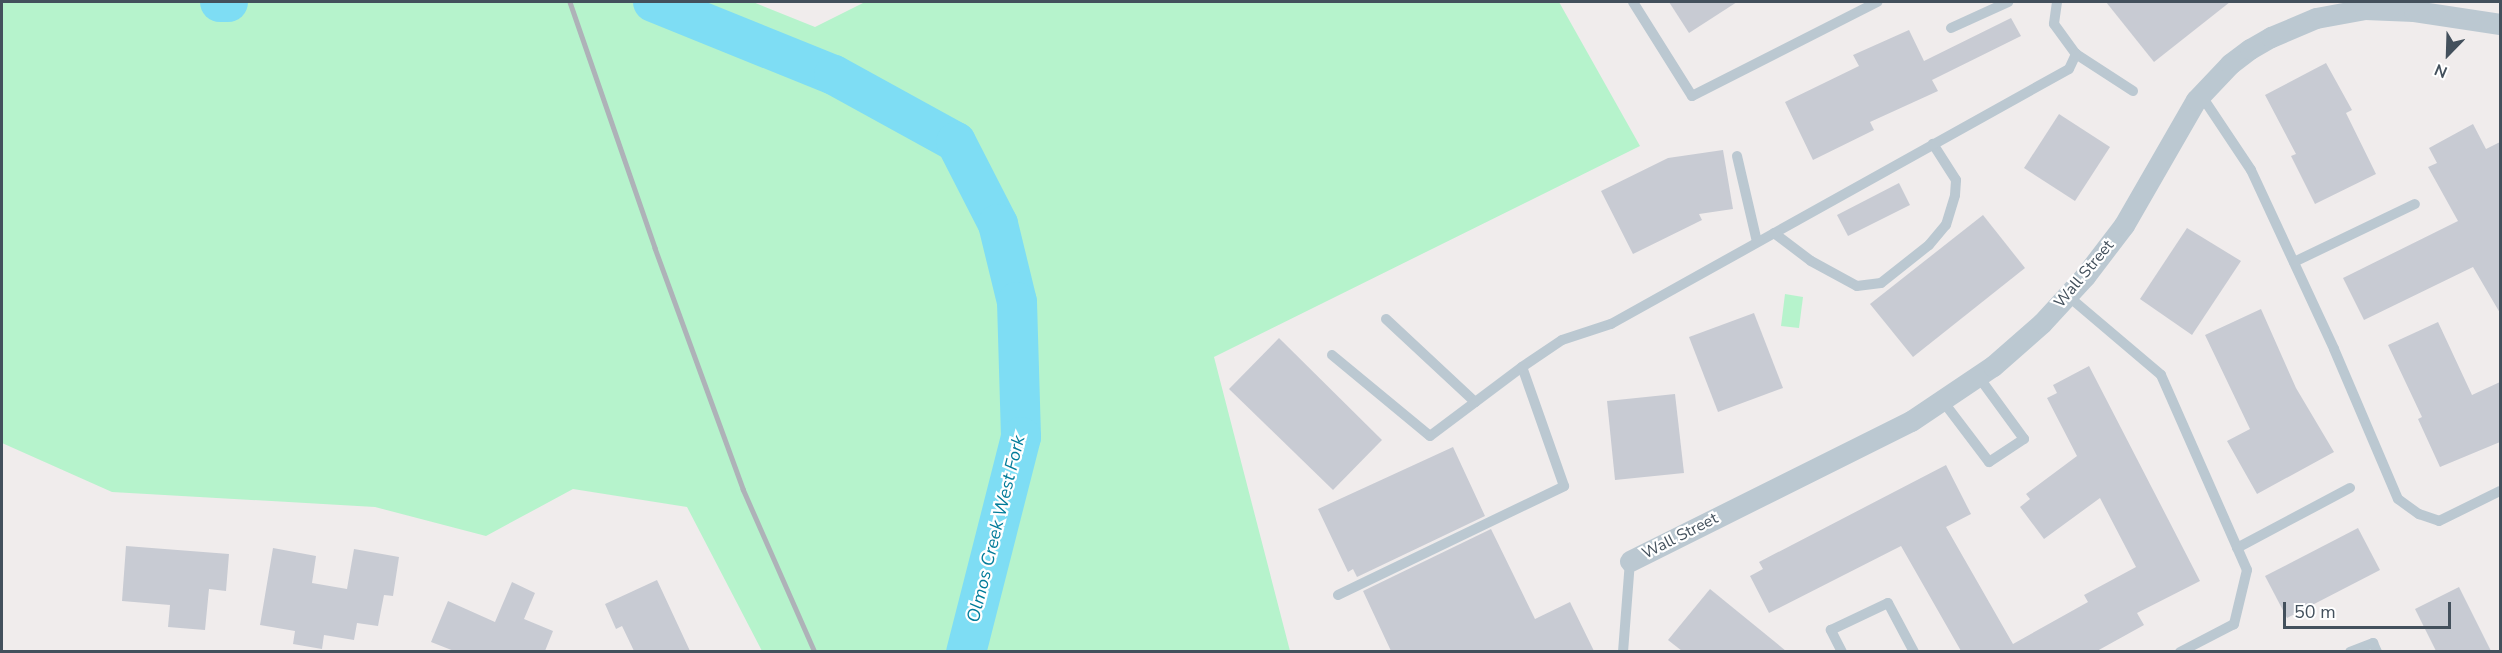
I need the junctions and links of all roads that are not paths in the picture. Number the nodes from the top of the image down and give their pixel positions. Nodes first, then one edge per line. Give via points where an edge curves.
1 (1633, 2) edge
2 (1877, 2) edge
3 (2008, 2) edge
4 (2057, 2) edge
5 (2500, 24) edge
6 (1951, 27) dead end
7 (2076, 54) junction
8 (2133, 91) dead end
9 (2201, 95) junction
10 (1933, 144) junction
11 (1737, 156) dead end
12 (2415, 204) dead end
13 (1774, 233) junction
14 (1757, 242) junction
15 (2294, 262) junction
16 (2068, 296) junction
17 (1386, 319) dead end
18 (1332, 355) dead end
19 (1522, 367) junction
20 (1978, 376) junction
21 (1942, 400) junction
22 (1475, 402) junction
23 (2350, 488) dead end
24 (2500, 490) edge
25 (2237, 548) junction
26 (1630, 561) joint
27 (1338, 595) dead end
28 (1623, 651) edge
29 (1842, 651) edge
30 (1914, 651) edge
31 (2180, 651) edge
32 (2350, 651) edge
33 (2377, 651) edge

1 - 2 lane via 1692,96
3 - 6 lane
4 - 7 lane via 2054,24
5 - 9 street, Wall Street via 2389,9 2364,9 2316,18 2250,49
7 - 8 lane
7 - 10 lane via 2069,69
9 - 15 lane via 2251,170
9 - 16 street, Wall Street via 2182,120 2124,225
10 - 13 lane
10 - 13 lane via 1956,180 1946,225 1929,246 1881,283 1857,286 1811,261
11 - 14 lane
12 - 15 lane
13 - 14 lane
14 - 19 lane via 1611,324 1562,340
15 - 24 lane via 2398,499 2419,514 2439,521
16 - 20 street, Wall Street
16 - 25 lane via 2161,375
17 - 22 lane
18 - 22 lane via 1430,435
19 - 22 lane
19 - 27 lane via 1563,486
20 - 21 street, Wall Street
20 - 21 lane via 2024,439 1989,462
21 - 26 street, Wall Street via 1911,421
23 - 25 lane
25 - 31 lane via 2247,570 2234,624
26 - 28 lane
29 - 30 lane via 1831,630 1888,603
32 - 33 lane via 2373,643

